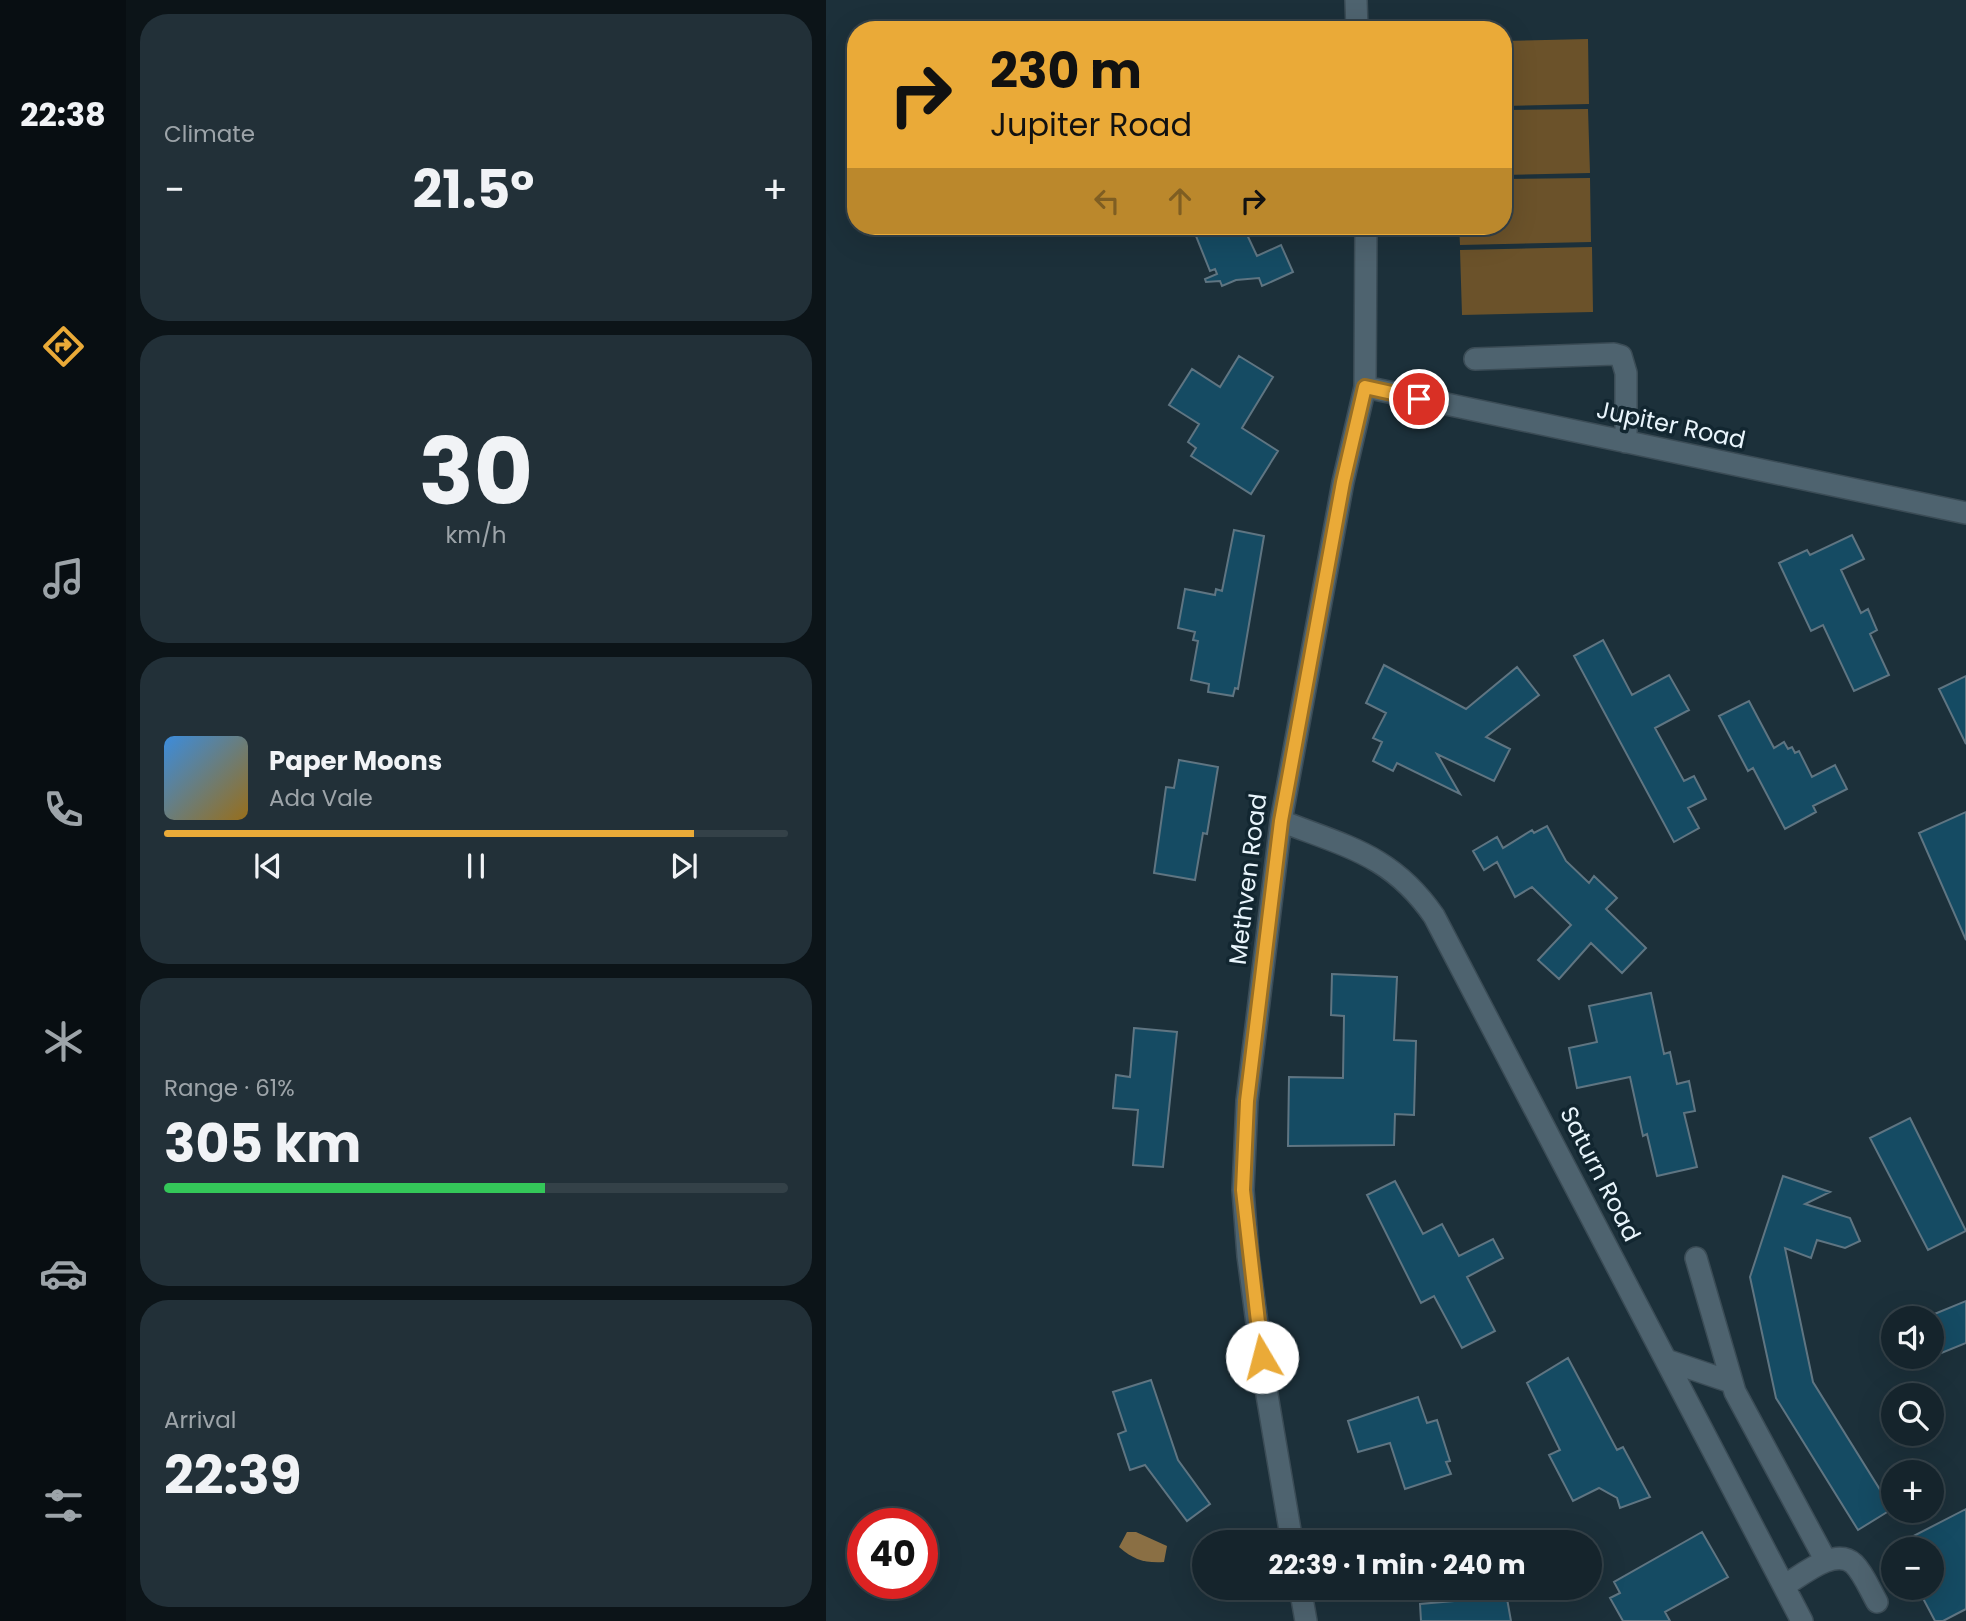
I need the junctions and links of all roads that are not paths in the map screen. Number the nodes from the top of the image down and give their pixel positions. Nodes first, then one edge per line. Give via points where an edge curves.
1 (1356, 0) edge
2 (1357, 21) edge
3 (1366, 235) edge
4 (1475, 359) dead end
5 (1365, 387) junction
6 (1626, 442) junction
7 (1966, 513) edge
8 (1281, 821) junction
9 (1696, 1258) dead end
10 (1666, 1360) junction
11 (1731, 1382) junction
12 (1290, 1530) edge
13 (1826, 1561) junction
14 (1784, 1587) junction
15 (1302, 1600) edge
16 (1877, 1602) dead end
17 (1306, 1621) edge
18 (1802, 1621) edge

1 - 2 street
3 - 5 street, Methven Road
4 - 6 street via 1621,356 1626,373
5 - 6 street, Jupiter Road
5 - 8 street, Methven Road via 1343,482
6 - 7 street, Jupiter Road
8 - 10 street, Saturn Road via 1369,855 1418,893 1451,944
8 - 12 street, Methven Road via 1247,1101 1243,1190 1265,1383
9 - 11 street
10 - 11 street
10 - 14 street, Saturn Road
11 - 13 street
13 - 14 street
13 - 16 street via 1850,1561
14 - 18 street, Saturn Road
15 - 17 street

